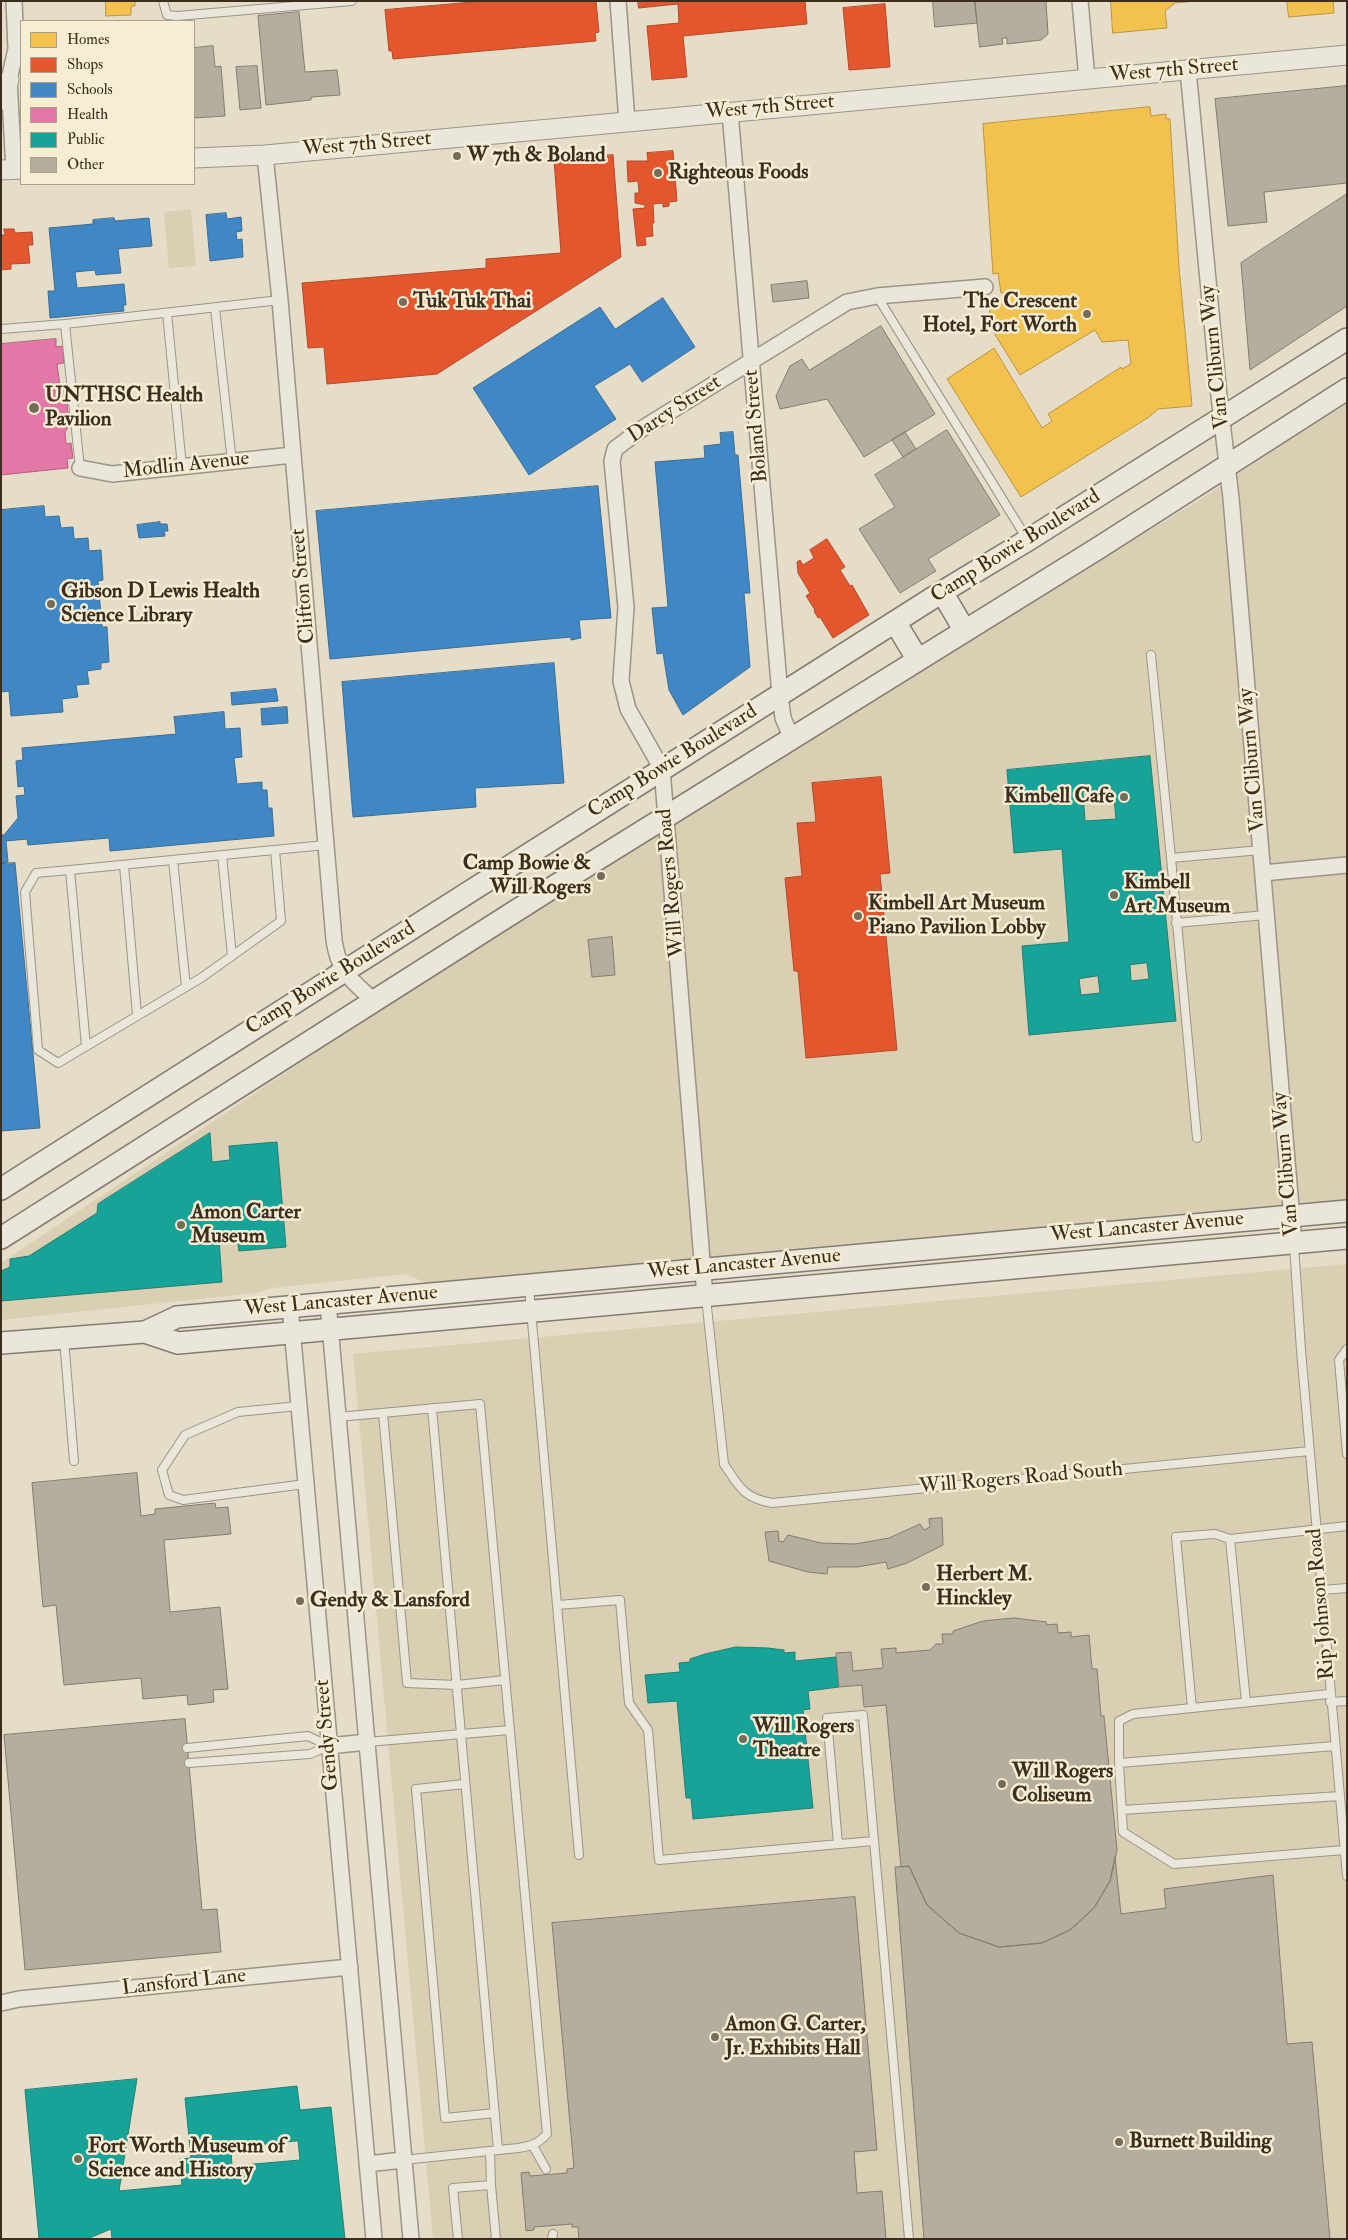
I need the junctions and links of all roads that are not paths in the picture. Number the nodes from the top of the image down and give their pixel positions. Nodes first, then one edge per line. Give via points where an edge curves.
1 (14, 1) edge
2 (164, 1) edge
3 (352, 1) edge
4 (618, 1) edge
5 (1080, 1) edge
6 (19, 56) edge
7 (1347, 56) edge
8 (1188, 70) junction
9 (1087, 79) junction
10 (9, 80) junction
11 (1, 100) edge
12 (730, 112) junction
13 (628, 122) junction
14 (265, 155) junction
15 (195, 158) edge
16 (12, 170) edge
17 (985, 287) dead end
18 (877, 296) junction
19 (280, 300) junction
20 (215, 308) junction
21 (167, 312) junction
22 (65, 324) junction
23 (1, 329) edge
24 (1347, 339) edge
25 (751, 362) junction
26 (1347, 389) edge
27 (1221, 419) junction
28 (615, 449) joint
29 (293, 455) junction
30 (232, 462) junction
31 (1227, 465) junction
32 (182, 467) junction
33 (80, 468) joint
34 (1028, 540) junction
35 (942, 592) junction
36 (895, 622) junction
37 (965, 631) junction
38 (1151, 655) dead end
39 (918, 660) junction
40 (780, 695) junction
41 (792, 739) junction
42 (662, 769) junction
43 (666, 817) junction
44 (325, 845) junction
45 (275, 850) junction
46 (1261, 850) junction
47 (222, 855) junction
48 (1171, 858) junction
49 (173, 860) junction
50 (124, 865) junction
51 (1347, 865) edge
52 (70, 870) junction
53 (1262, 873) junction
54 (1266, 915) junction
55 (1176, 923) junction
56 (232, 956) junction
57 (343, 972) junction
58 (186, 987) junction
59 (375, 1002) junction
60 (137, 1015) junction
61 (86, 1046) junction
62 (1197, 1138) dead end
63 (1, 1189) edge
64 (1347, 1210) edge
65 (1292, 1215) junction
66 (1, 1238) edge
67 (1347, 1238) edge
68 (1294, 1243) junction
69 (703, 1269) junction
70 (529, 1285) junction
71 (706, 1297) junction
72 (328, 1303) junction
73 (290, 1306) junction
74 (532, 1313) junction
75 (330, 1330) junction
76 (145, 1332) junction
77 (292, 1333) junction
78 (64, 1339) junction
79 (2, 1344) edge
80 (1347, 1349) edge
81 (298, 1406) junction
82 (432, 1408) junction
83 (383, 1413) junction
84 (338, 1418) junction
85 (1310, 1451) junction
86 (1347, 1454) edge
87 (74, 1460) dead end
88 (305, 1484) junction
89 (1347, 1526) edge
90 (1316, 1529) junction
91 (1230, 1539) junction
92 (1347, 1588) edge
93 (1321, 1590) junction
94 (558, 1605) junction
95 (505, 1680) junction
96 (456, 1684) junction
97 (1330, 1698) junction
98 (1347, 1701) edge
99 (1246, 1702) junction
100 (1192, 1708) junction
101 (510, 1730) junction
102 (461, 1734) junction
103 (367, 1742) junction
104 (329, 1746) junction
105 (1335, 1746) junction
106 (187, 1748) dead end
107 (1119, 1763) junction
108 (189, 1764) dead end
109 (465, 1784) junction
110 (1340, 1796) junction
111 (1122, 1810) junction
112 (874, 1841) junction
113 (838, 1844) junction
114 (1344, 1850) junction
115 (579, 1855) dead end
116 (1347, 1876) edge
117 (350, 1967) junction
118 (1, 1993) edge
119 (18, 1999) junction
120 (1, 2003) edge
121 (495, 2113) junction
122 (533, 2146) junction
123 (494, 2151) junction
124 (403, 2160) junction
125 (367, 2164) junction
126 (546, 2169) dead end
127 (491, 2185) junction
128 (374, 2239) edge
129 (411, 2239) edge
130 (458, 2239) edge
131 (496, 2239) edge
132 (909, 2239) edge

1 - 6 street
2 - 3 lane via 167,15 177,16
4 - 13 street
5 - 9 street
6 - 10 street
7 - 8 street, West 7th Street
8 - 9 street, West 7th Street
8 - 27 street, Van Cliburn Way
9 - 12 street, West 7th Street
10 - 11 street
10 - 16 street
12 - 13 street, West 7th Street
12 - 25 street, Boland Street
13 - 14 street, West 7th Street
14 - 15 street, West 7th Street
14 - 19 street, Clifton Street
17 - 18 street, Darcy Street
18 - 25 street, Darcy Street via 847,302
18 - 34 lane
19 - 20 lane
19 - 29 street, Clifton Street
20 - 21 lane
20 - 30 lane
21 - 22 lane
21 - 32 lane
22 - 23 lane
22 - 33 lane
24 - 27 main road, Camp Bowie Boulevard
25 - 28 street, Darcy Street via 640,430
25 - 40 street, Boland Street
26 - 31 main road, Camp Bowie Boulevard
27 - 31 street, Van Cliburn Way
27 - 34 main road, Camp Bowie Boulevard
28 - 42 street, Will Rogers Road via 612,461 626,607 621,681 628,709
29 - 30 street, Modlin Avenue
29 - 44 street, Clifton Street
30 - 32 street, Modlin Avenue
31 - 37 main road, Camp Bowie Boulevard
31 - 46 street, Van Cliburn Way
32 - 33 street, Modlin Avenue via 112,474
34 - 35 main road, Camp Bowie Boulevard
35 - 36 main road, Camp Bowie Boulevard
35 - 37 main road
36 - 39 main road
36 - 40 main road, Camp Bowie Boulevard
37 - 39 main road, Camp Bowie Boulevard
38 - 48 lane
39 - 41 main road, Camp Bowie Boulevard
40 - 41 street, Boland Street via 783,718
40 - 42 main road, Camp Bowie Boulevard
41 - 43 main road, Camp Bowie Boulevard
42 - 43 street, Will Rogers Road
42 - 57 main road, Camp Bowie Boulevard
43 - 59 main road, Camp Bowie Boulevard
43 - 69 street, Will Rogers Road
44 - 45 lane
44 - 57 street, Clifton Street via 335,946
45 - 47 lane
45 - 56 lane via 281,921
46 - 48 lane
46 - 53 street, Van Cliburn Way
47 - 49 lane
47 - 56 lane
48 - 55 lane
49 - 50 lane
49 - 58 lane
50 - 52 lane
50 - 60 lane
51 - 53 street
52 - 61 lane
52 - 61 lane via 36,873 25,892 38,1050 58,1063
53 - 54 street, Van Cliburn Way
54 - 55 lane
54 - 65 street, Van Cliburn Way
55 - 62 lane
56 - 58 lane
57 - 59 street, Clifton Street
57 - 63 main road, Camp Bowie Boulevard
58 - 60 lane
59 - 66 main road, Camp Bowie Boulevard
60 - 61 lane
64 - 65 main road, West Lancaster Avenue
65 - 68 street, Van Cliburn Way
65 - 69 main road, West Lancaster Avenue
67 - 68 main road, West Lancaster Avenue
68 - 71 main road, West Lancaster Avenue
68 - 85 lane, Van Cliburn Way
69 - 70 main road, West Lancaster Avenue
69 - 71 street, Will Rogers Road
70 - 72 main road, West Lancaster Avenue
70 - 74 lane
71 - 74 main road, West Lancaster Avenue
71 - 85 lane, Will Rogers Road South via 724,1464 738,1486 754,1500 772,1503
72 - 73 main road, West Lancaster Avenue
72 - 75 street, Gendy Street
73 - 76 main road, West Lancaster Avenue via 177,1317
73 - 77 street, Gendy Street
74 - 75 main road, West Lancaster Avenue
74 - 94 lane
75 - 77 main road, West Lancaster Avenue
75 - 84 street, Gendy Street
76 - 77 main road, West Lancaster Avenue via 178,1344
76 - 78 main road, West Lancaster Avenue
77 - 81 street, Gendy Street
78 - 79 main road, West Lancaster Avenue
78 - 87 lane
80 - 86 lane via 1339,1360
81 - 88 street, Gendy Street
81 - 88 lane via 238,1412 185,1435 162,1470 170,1496 183,1500
82 - 83 lane
82 - 95 lane via 480,1404
82 - 96 lane
83 - 84 lane
83 - 96 lane via 406,1683
84 - 103 street, Gendy Street
85 - 90 lane, Rip Johnson Road
88 - 104 street, Gendy Street
89 - 90 lane
90 - 91 lane
90 - 93 lane, Rip Johnson Road
91 - 99 lane
91 - 100 lane via 1215,1534 1176,1537
92 - 93 lane
93 - 97 lane, Rip Johnson Road
94 - 113 lane via 620,1600 629,1703 648,1730 659,1860
94 - 115 lane
95 - 96 lane
95 - 101 lane
96 - 102 lane
97 - 98 lane
97 - 99 lane
97 - 105 lane, Rip Johnson Road
99 - 100 lane
100 - 107 lane via 1133,1714 1119,1721
101 - 102 lane
101 - 122 lane via 547,2134
102 - 103 lane
102 - 109 lane
103 - 104 street
103 - 124 street, Gendy Street
104 - 106 lane via 308,1736
104 - 108 lane via 310,1754
104 - 117 street, Gendy Street
105 - 107 lane
105 - 110 lane, Rip Johnson Road
107 - 111 lane
109 - 121 lane
109 - 121 lane via 416,1789 445,2118
110 - 111 lane
110 - 114 lane, Rip Johnson Road
111 - 114 lane via 1123,1832 1174,1864
112 - 113 lane
112 - 113 lane via 863,1715 827,1718
112 - 132 lane
114 - 116 lane, Rip Johnson Road
117 - 119 street, Lansford Lane
117 - 125 street, Gendy Street
118 - 119 street, Lansford Lane
119 - 120 street, Lansford Lane
121 - 123 lane
122 - 123 lane
122 - 126 lane
123 - 124 lane
123 - 127 lane
124 - 125 street
124 - 129 street, Gendy Street
125 - 128 street, Gendy Street
127 - 130 lane via 453,2188
127 - 131 lane

